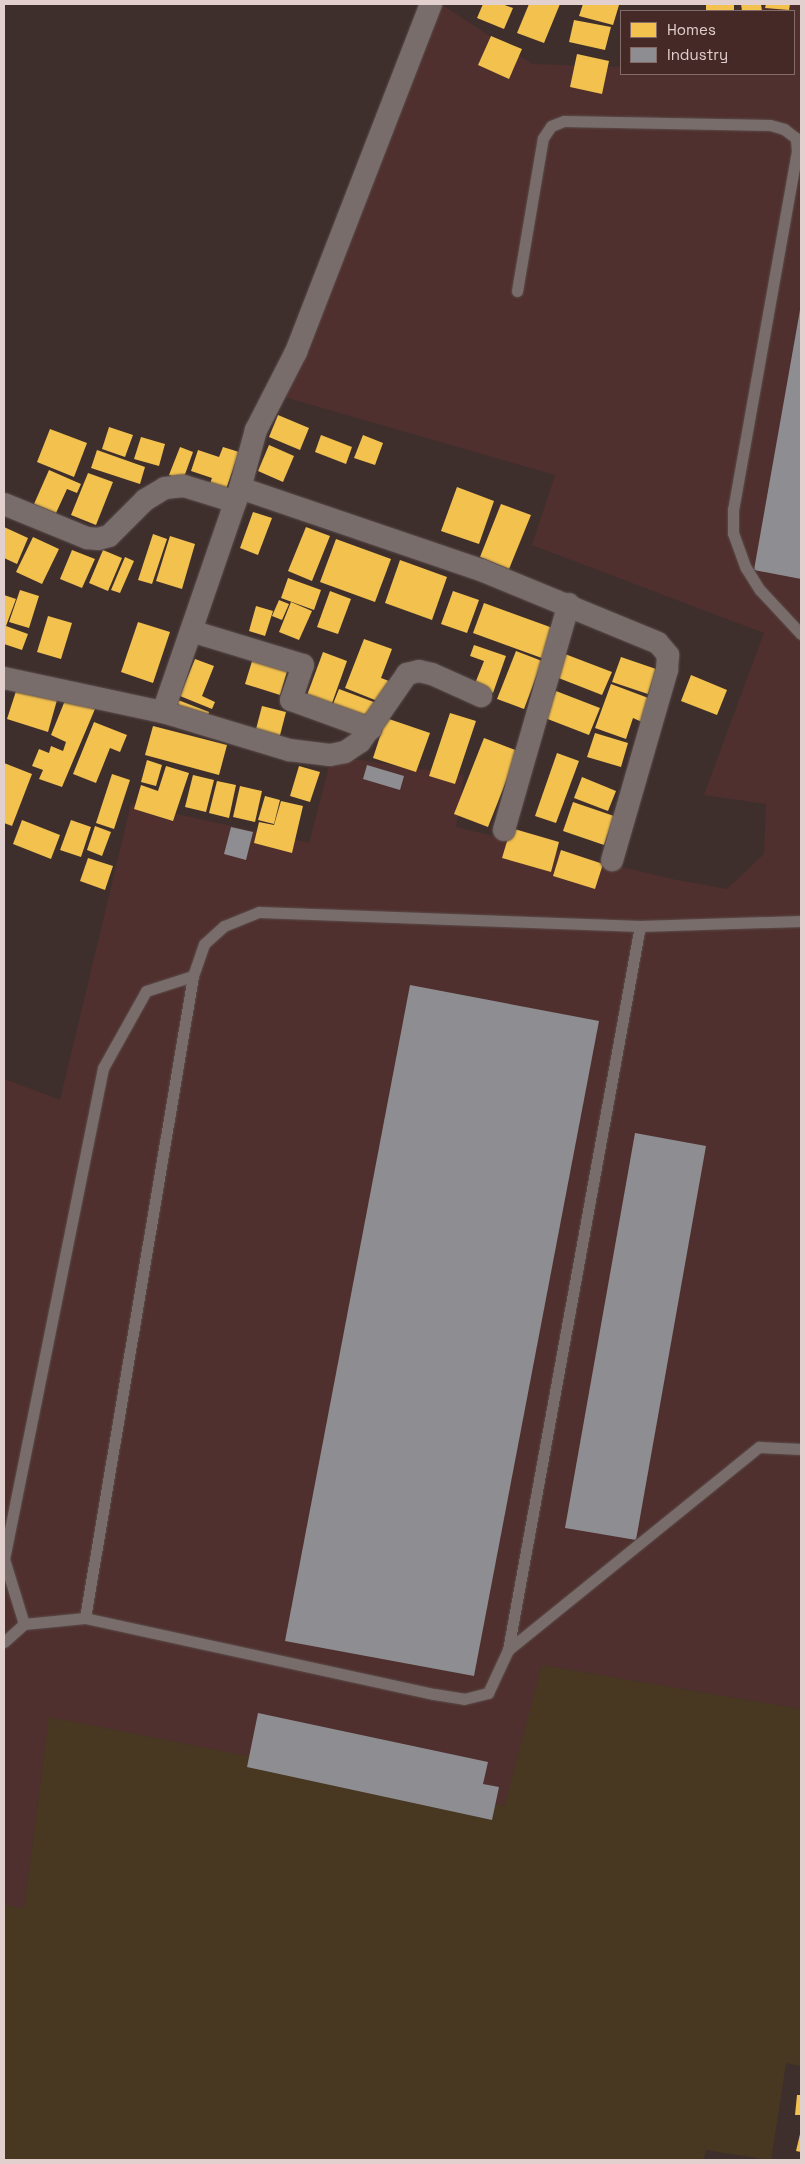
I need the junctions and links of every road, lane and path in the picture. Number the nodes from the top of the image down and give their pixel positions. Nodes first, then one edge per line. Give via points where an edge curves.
1 (431, 4) edge
2 (517, 291) dead end
3 (238, 495) junction
4 (4, 504) edge
5 (569, 604) junction
6 (191, 630) junction
7 (801, 634) edge
8 (4, 678) edge
9 (481, 696) dead end
10 (163, 712) junction
11 (371, 729) junction
12 (504, 830) dead end
13 (612, 860) dead end
14 (801, 918) edge
15 (640, 926) junction
16 (193, 976) junction
17 (801, 1449) edge
18 (85, 1618) junction
19 (24, 1624) junction
20 (4, 1642) edge
21 (508, 1650) junction

1 - 3 street via 296,352 256,430
2 - 7 lane via 543,138 550,126 564,121 770,125 784,129 796,138 733,509 733,533 746,568 760,590
3 - 4 street via 184,486 165,488 145,500 109,536 98,539 88,538
3 - 5 street via 400,540
3 - 6 street
5 - 12 street
5 - 13 street via 658,643 668,655 660,700
6 - 10 street
6 - 11 street via 303,665 291,700
8 - 10 street
9 - 11 street via 432,674 419,671 407,674
10 - 11 street via 289,750 330,755 345,752
14 - 15 lane
15 - 16 lane via 259,912 224,926 204,944
15 - 21 lane
16 - 18 lane
16 - 19 lane via 146,991 103,1068 4,1559
17 - 21 lane via 759,1447
18 - 19 lane
18 - 21 lane via 464,1699 488,1693
19 - 20 lane

